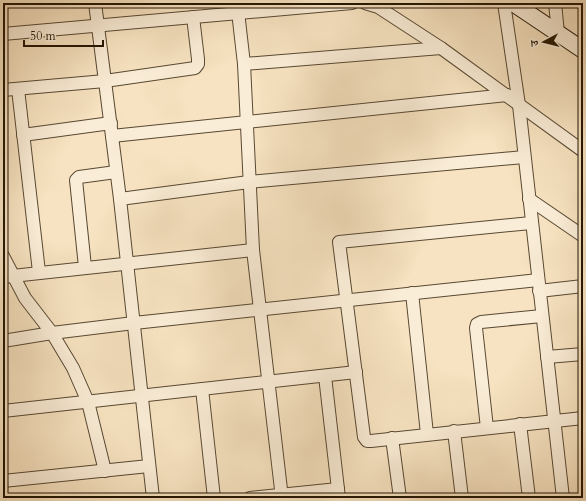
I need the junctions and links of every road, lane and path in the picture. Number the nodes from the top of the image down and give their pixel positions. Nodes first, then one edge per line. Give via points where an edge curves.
1 (95, 3) edge
2 (345, 3) edge
3 (365, 3) edge
4 (504, 3) edge
5 (513, 3) edge
6 (555, 3) edge
7 (295, 5) edge
8 (237, 8) edge
9 (193, 17) junction
10 (98, 25) junction
11 (558, 33) junction
12 (3, 34) edge
13 (441, 48) junction
14 (583, 50) edge
15 (244, 64) junction
16 (105, 81) junction
17 (18, 89) junction
18 (3, 90) edge
19 (507, 95) junction
20 (519, 105) junction
21 (247, 121) junction
22 (111, 123) junction
23 (23, 135) junction
24 (112, 136) junction
25 (583, 151) edge
26 (524, 157) junction
27 (116, 172) junction
28 (249, 182) junction
29 (529, 198) junction
30 (120, 199) junction
31 (531, 223) junction
32 (583, 236) edge
33 (253, 250) junction
34 (3, 256) edge
35 (127, 262) junction
36 (85, 267) junction
37 (39, 272) junction
38 (8, 276) edge
39 (539, 286) junction
40 (583, 286) edge
41 (412, 293) junction
42 (346, 300) junction
43 (260, 309) junction
44 (542, 316) junction
45 (134, 323) junction
46 (52, 333) junction
47 (3, 341) edge
48 (583, 354) edge
49 (547, 357) junction
50 (356, 372) junction
51 (325, 376) junction
52 (268, 382) junction
53 (202, 389) junction
54 (142, 396) junction
55 (88, 402) junction
56 (3, 412) edge
57 (583, 418) edge
58 (554, 421) junction
59 (520, 424) junction
60 (487, 428) junction
61 (454, 431) junction
62 (427, 434) junction
63 (392, 438) junction
64 (150, 466) junction
65 (105, 471) junction
66 (3, 481) edge
67 (338, 494) edge
68 (282, 496) edge
69 (153, 498) edge
70 (214, 498) edge
71 (250, 498) edge
72 (400, 498) edge
73 (462, 498) edge
74 (528, 498) edge
75 (563, 498) edge

1 - 10 street
2 - 7 street
3 - 13 street via 378,7
4 - 20 street
5 - 11 street
6 - 11 street
7 - 8 street
8 - 9 street
8 - 15 street
9 - 10 street
9 - 16 street via 198,59 195,68
10 - 12 street
10 - 16 street
11 - 14 street
13 - 15 street
13 - 19 street
15 - 21 street
16 - 17 street
16 - 22 street
17 - 18 street
17 - 23 street
19 - 20 street
19 - 21 street
20 - 25 street
20 - 26 street
21 - 24 street
21 - 28 street
22 - 23 street
22 - 24 street
23 - 37 street
24 - 27 street
26 - 28 street
26 - 29 street
27 - 30 street
27 - 36 street via 76,180
28 - 30 street
28 - 33 street
29 - 31 street
29 - 32 street
30 - 35 street
31 - 39 street
31 - 42 street via 342,241 339,244
33 - 35 street
33 - 43 street
34 - 38 street
35 - 36 street
35 - 45 street
36 - 37 street
37 - 38 street
38 - 46 street
39 - 40 street
39 - 41 street
39 - 44 street
41 - 42 street
41 - 62 street
42 - 43 street
42 - 50 street
43 - 45 street
43 - 52 street
44 - 49 street
44 - 60 street via 481,322 476,328
45 - 46 street
45 - 54 street
46 - 47 street
46 - 55 street via 73,368
48 - 49 street
49 - 58 street
50 - 51 street
50 - 63 street via 364,437 367,441
51 - 52 street
51 - 67 street
52 - 53 street
52 - 68 street
53 - 54 street
53 - 70 street
54 - 55 street
54 - 64 street
55 - 56 street
55 - 65 street
57 - 58 street
58 - 59 street
58 - 75 street
59 - 60 street
59 - 74 street
60 - 61 street
61 - 62 street
61 - 73 street
62 - 63 street
63 - 72 street
64 - 65 street
64 - 69 street
65 - 66 street
67 - 68 street
68 - 71 street

